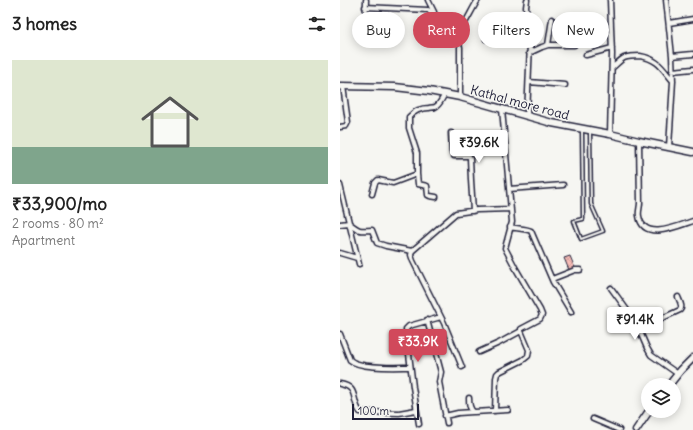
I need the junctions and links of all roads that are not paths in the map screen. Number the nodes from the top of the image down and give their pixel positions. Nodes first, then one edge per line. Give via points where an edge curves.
1 (366, 0) edge
2 (428, 0) edge
3 (478, 0) edge
4 (527, 0) edge
5 (610, 0) edge
6 (666, 0) edge
7 (365, 7) junction
8 (365, 12) edge
9 (432, 12) edge
10 (433, 12) edge
11 (527, 12) edge
12 (470, 14) edge
13 (552, 19) dead end
14 (693, 19) edge
15 (669, 23) junction
16 (548, 45) junction
17 (552, 45) edge
18 (460, 48) edge
19 (530, 48) edge
20 (612, 48) junction
21 (530, 53) junction
22 (693, 54) edge
23 (586, 55) dead end
24 (672, 56) junction
25 (612, 68) junction
26 (693, 69) edge
27 (672, 71) junction
28 (673, 81) junction
29 (529, 82) junction
30 (565, 85) dead end
31 (341, 86) edge
32 (445, 94) junction
33 (460, 97) junction
34 (502, 109) junction
35 (527, 116) junction
36 (340, 127) edge
37 (582, 128) junction
38 (590, 130) junction
39 (451, 133) dead end
40 (610, 134) junction
41 (639, 141) junction
42 (669, 147) junction
43 (693, 152) edge
44 (417, 174) junction
45 (340, 184) edge
46 (563, 185) dead end
47 (509, 189) junction
48 (372, 194) dead end
49 (341, 195) edge
50 (436, 197) dead end
51 (511, 209) junction
52 (473, 211) junction
53 (693, 221) edge
54 (349, 223) junction
55 (340, 224) edge
56 (510, 227) junction
57 (412, 251) junction
58 (340, 253) edge
59 (357, 258) junction
60 (359, 264) dead end
61 (580, 270) dead end
62 (552, 279) junction
63 (611, 288) dead end
64 (678, 297) dead end
65 (571, 312) dead end
66 (441, 317) junction
67 (427, 320) junction
68 (521, 331) junction
69 (640, 332) junction
70 (340, 334) edge
71 (479, 352) dead end
72 (693, 358) edge
73 (410, 367) junction
74 (462, 367) dead end
75 (678, 374) junction
76 (675, 378) edge
77 (340, 384) edge
78 (470, 398) dead end
79 (416, 410) junction
80 (508, 410) dead end
81 (495, 411) junction
82 (473, 412) junction
83 (445, 416) junction
84 (644, 418) edge
85 (593, 419) dead end
86 (447, 423) dead end
87 (419, 424) dead end
88 (619, 430) edge
89 (636, 430) edge

1 - 7 street
2 - 10 street
3 - 12 street
4 - 11 street
5 - 20 street
6 - 15 street
7 - 8 street
7 - 9 street
13 - 16 street
14 - 15 street
15 - 24 street
16 - 17 street
16 - 21 street
18 - 33 street
19 - 21 street
20 - 23 street
20 - 25 street
21 - 29 street
22 - 24 street
24 - 27 street
25 - 28 street via 623,58 649,58
25 - 40 street
26 - 27 street
27 - 28 street
28 - 42 street
29 - 30 street
29 - 35 street
31 - 32 main road, Kathal more road via 395,87
31 - 36 street via 348,122 346,126
32 - 33 main road, Kathal more road
32 - 44 street via 437,106 418,110 409,117 409,128 417,153
33 - 34 main road, Kathal more road
34 - 35 main road, Kathal more road
34 - 47 street
35 - 37 main road, Kathal more road
37 - 38 main road, Kathal more road
37 - 38 lane via 583,219 574,221 581,239 603,230 591,204
38 - 40 main road, Kathal more road
39 - 52 street via 454,156 470,158
40 - 41 main road, Kathal more road
41 - 42 main road, Kathal more road
41 - 53 street via 638,213 642,223 646,228 660,231
42 - 43 main road, Kathal more road
44 - 48 street via 393,183 378,180
44 - 50 street via 418,184 427,186 428,195
45 - 49 street
46 - 47 street
47 - 51 street
49 - 54 street
51 - 52 street
51 - 56 street
52 - 57 street via 456,213
54 - 55 street
54 - 57 street via 359,230 372,230 379,244
54 - 59 street
56 - 62 street via 531,230
56 - 68 street via 505,248 542,315
57 - 66 street via 413,261
58 - 59 street
59 - 60 street
61 - 62 street
62 - 65 street
63 - 69 street via 632,316
64 - 69 street via 682,307 680,310 654,322
66 - 67 street
66 - 74 street
67 - 73 street via 406,329
67 - 83 street via 442,372 439,382
68 - 71 street
68 - 81 street via 529,355 497,374
69 - 75 street via 651,355
70 - 73 street via 353,362 373,366
72 - 75 main road
73 - 79 street
75 - 76 main road
77 - 79 street via 353,390 360,412 399,413
78 - 82 street via 469,404
79 - 87 street
80 - 81 street
81 - 82 street
82 - 83 street
83 - 86 street
84 - 89 main road
85 - 88 street

